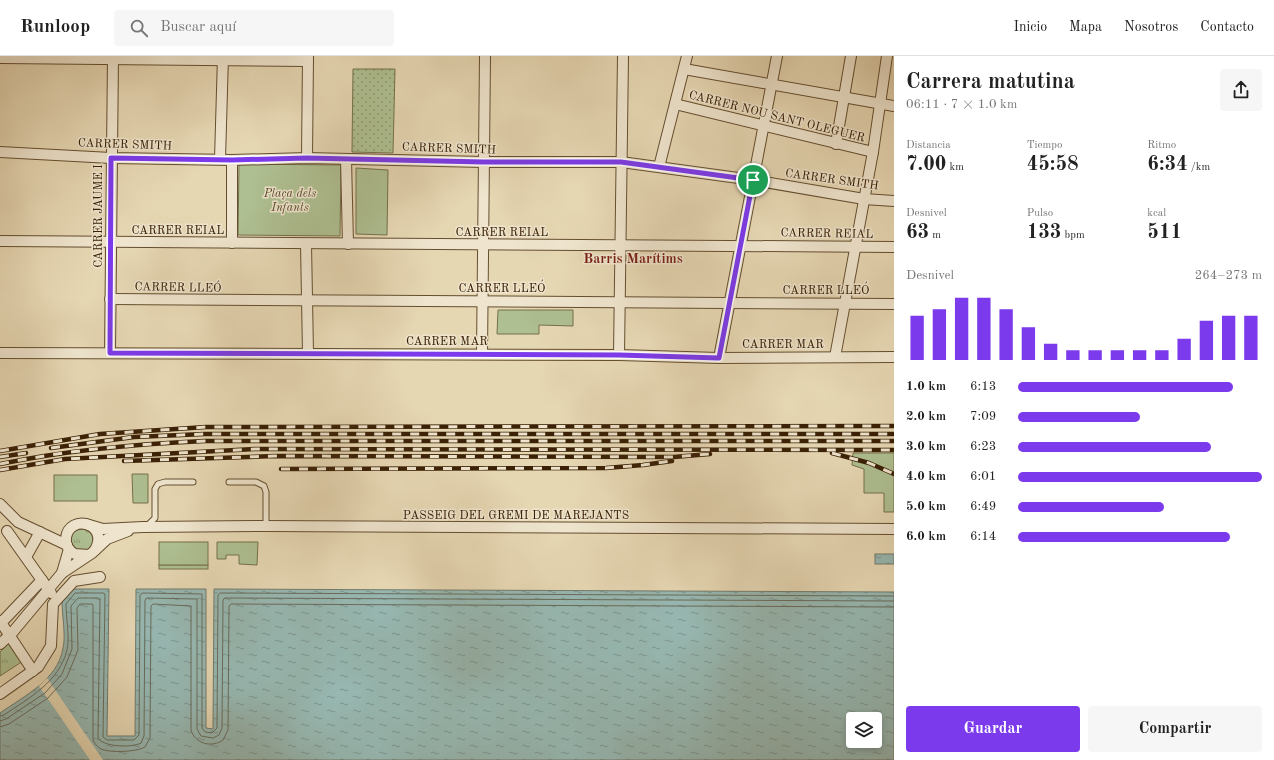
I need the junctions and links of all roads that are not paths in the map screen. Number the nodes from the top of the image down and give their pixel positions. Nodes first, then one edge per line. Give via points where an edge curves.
1 (485, 56) edge
2 (623, 56) edge
3 (688, 56) edge
4 (776, 56) edge
5 (851, 56) edge
6 (887, 56) edge
7 (0, 58) edge
8 (113, 58) edge
9 (223, 58) edge
10 (308, 58) edge
11 (684, 68) junction
12 (772, 83) junction
13 (843, 98) junction
14 (675, 104) junction
15 (879, 104) junction
16 (894, 106) edge
17 (763, 127) junction
18 (836, 144) junction
19 (0, 152) edge
20 (872, 152) junction
21 (111, 158) junction
22 (307, 158) junction
23 (220, 159) junction
24 (346, 159) junction
25 (232, 160) junction
26 (483, 162) junction
27 (621, 162) junction
28 (659, 167) junction
29 (753, 180) junction
30 (864, 199) junction
31 (894, 201) edge
32 (0, 241) edge
33 (111, 242) junction
34 (232, 243) junction
35 (306, 244) junction
36 (348, 244) junction
37 (484, 245) junction
38 (621, 245) junction
39 (740, 245) junction
40 (855, 246) junction
41 (894, 247) edge
42 (110, 299) junction
43 (307, 301) junction
44 (482, 301) junction
45 (620, 301) junction
46 (730, 303) junction
47 (844, 303) junction
48 (894, 304) edge
49 (0, 353) edge
50 (110, 353) junction
51 (308, 353) junction
52 (482, 354) junction
53 (619, 355) junction
54 (835, 357) junction
55 (894, 357) edge
56 (719, 358) junction
57 (193, 482) dead end
58 (228, 482) dead end
59 (0, 504) edge
60 (18, 522) junction
61 (86, 524) junction
62 (266, 526) junction
63 (72, 527) junction
64 (141, 527) junction
65 (894, 529) edge
66 (43, 533) junction
67 (4, 534) edge
68 (68, 547) junction
69 (92, 552) junction
70 (26, 557) junction
71 (62, 574) junction
72 (100, 576) dead end
73 (42, 580) junction
74 (48, 589) junction
75 (56, 601) junction
76 (1, 622) edge
77 (9, 635) junction
78 (0, 644) edge
79 (33, 671) junction
80 (0, 694) edge

1 - 26 street
2 - 27 street
3 - 11 street
4 - 12 street
5 - 13 street
6 - 15 street
7 - 8 street
8 - 9 street
8 - 21 street, CARRER JAUME I
9 - 10 street
9 - 23 street
10 - 22 street
11 - 12 street
11 - 14 street
12 - 13 street
12 - 17 street
13 - 15 street
13 - 18 street
14 - 17 street, CARRER NOU SANT OLEGUER
14 - 28 street
15 - 16 street
15 - 20 street
17 - 18 street, CARRER NOU SANT OLEGUER
17 - 29 street
18 - 20 street, CARRER NOU SANT OLEGUER
19 - 21 street, CARRER SMITH
20 - 30 street
21 - 23 street, CARRER SMITH
21 - 33 street, CARRER JAUME I
22 - 24 street, CARRER SMITH
22 - 25 street, CARRER SMITH
23 - 25 street, CARRER SMITH
24 - 26 street, CARRER SMITH
24 - 36 street
25 - 34 street
26 - 27 street, CARRER SMITH
26 - 37 street
27 - 28 street, CARRER SMITH
27 - 38 street
28 - 29 street, CARRER SMITH
29 - 30 street, CARRER SMITH
29 - 39 street
30 - 31 street, CARRER SMITH
30 - 40 street
32 - 33 street, CARRER REIAL
33 - 34 street, CARRER REIAL
33 - 42 street, CARRER JAUME I
34 - 35 street, CARRER REIAL
35 - 36 street, CARRER REIAL
35 - 43 street
36 - 37 street, CARRER REIAL
37 - 38 street, CARRER REIAL
37 - 44 street
38 - 39 street, CARRER REIAL
38 - 45 street
39 - 40 street, CARRER REIAL
39 - 46 street
40 - 41 street, CARRER REIAL
40 - 47 street
42 - 43 street, CARRER LLEÓ
42 - 50 street, CARRER JAUME I
43 - 44 street, CARRER LLEÓ
43 - 51 street
44 - 45 street, CARRER LLEÓ
44 - 52 street
45 - 46 street, CARRER LLEÓ
45 - 53 street
46 - 47 street, CARRER LLEÓ
46 - 56 street
47 - 48 street, CARRER LLEÓ
47 - 54 street
49 - 50 street, CARRER MAR
50 - 51 street, CARRER MAR
51 - 52 street, CARRER MAR
52 - 53 street, CARRER MAR
53 - 56 street, CARRER MAR
54 - 55 street, CARRER MAR
54 - 56 street, CARRER MAR
57 - 64 lane via 158,484 155,490 155,518 153,522
58 - 62 lane via 256,482 264,486
59 - 60 street
60 - 66 street
60 - 67 street
61 - 63 street
61 - 64 street, PASSEIG DEL GREMI DE MAREJANTS via 103,529
61 - 69 street via 98,535 98,545
62 - 64 street, PASSEIG DEL GREMI DE MAREJANTS
62 - 65 street, PASSEIG DEL GREMI DE MAREJANTS
63 - 66 street
63 - 68 street via 66,537
64 - 69 street, PASSEIG DEL GREMI DE MAREJANTS via 107,539
66 - 68 street
66 - 70 street
67 - 70 street
68 - 69 street via 79,556
68 - 71 street
69 - 71 street, PASSEIG DEL GREMI DE MAREJANTS
70 - 73 street
71 - 74 street, PASSEIG DEL GREMI DE MAREJANTS
72 - 75 street via 74,581
73 - 74 street
73 - 76 street
74 - 75 street
74 - 77 street, PASSEIG DEL GREMI DE MAREJANTS
75 - 79 street via 53,604 51,646
76 - 77 street
77 - 78 street, PASSEIG DEL GREMI DE MAREJANTS
77 - 79 street
79 - 80 street

